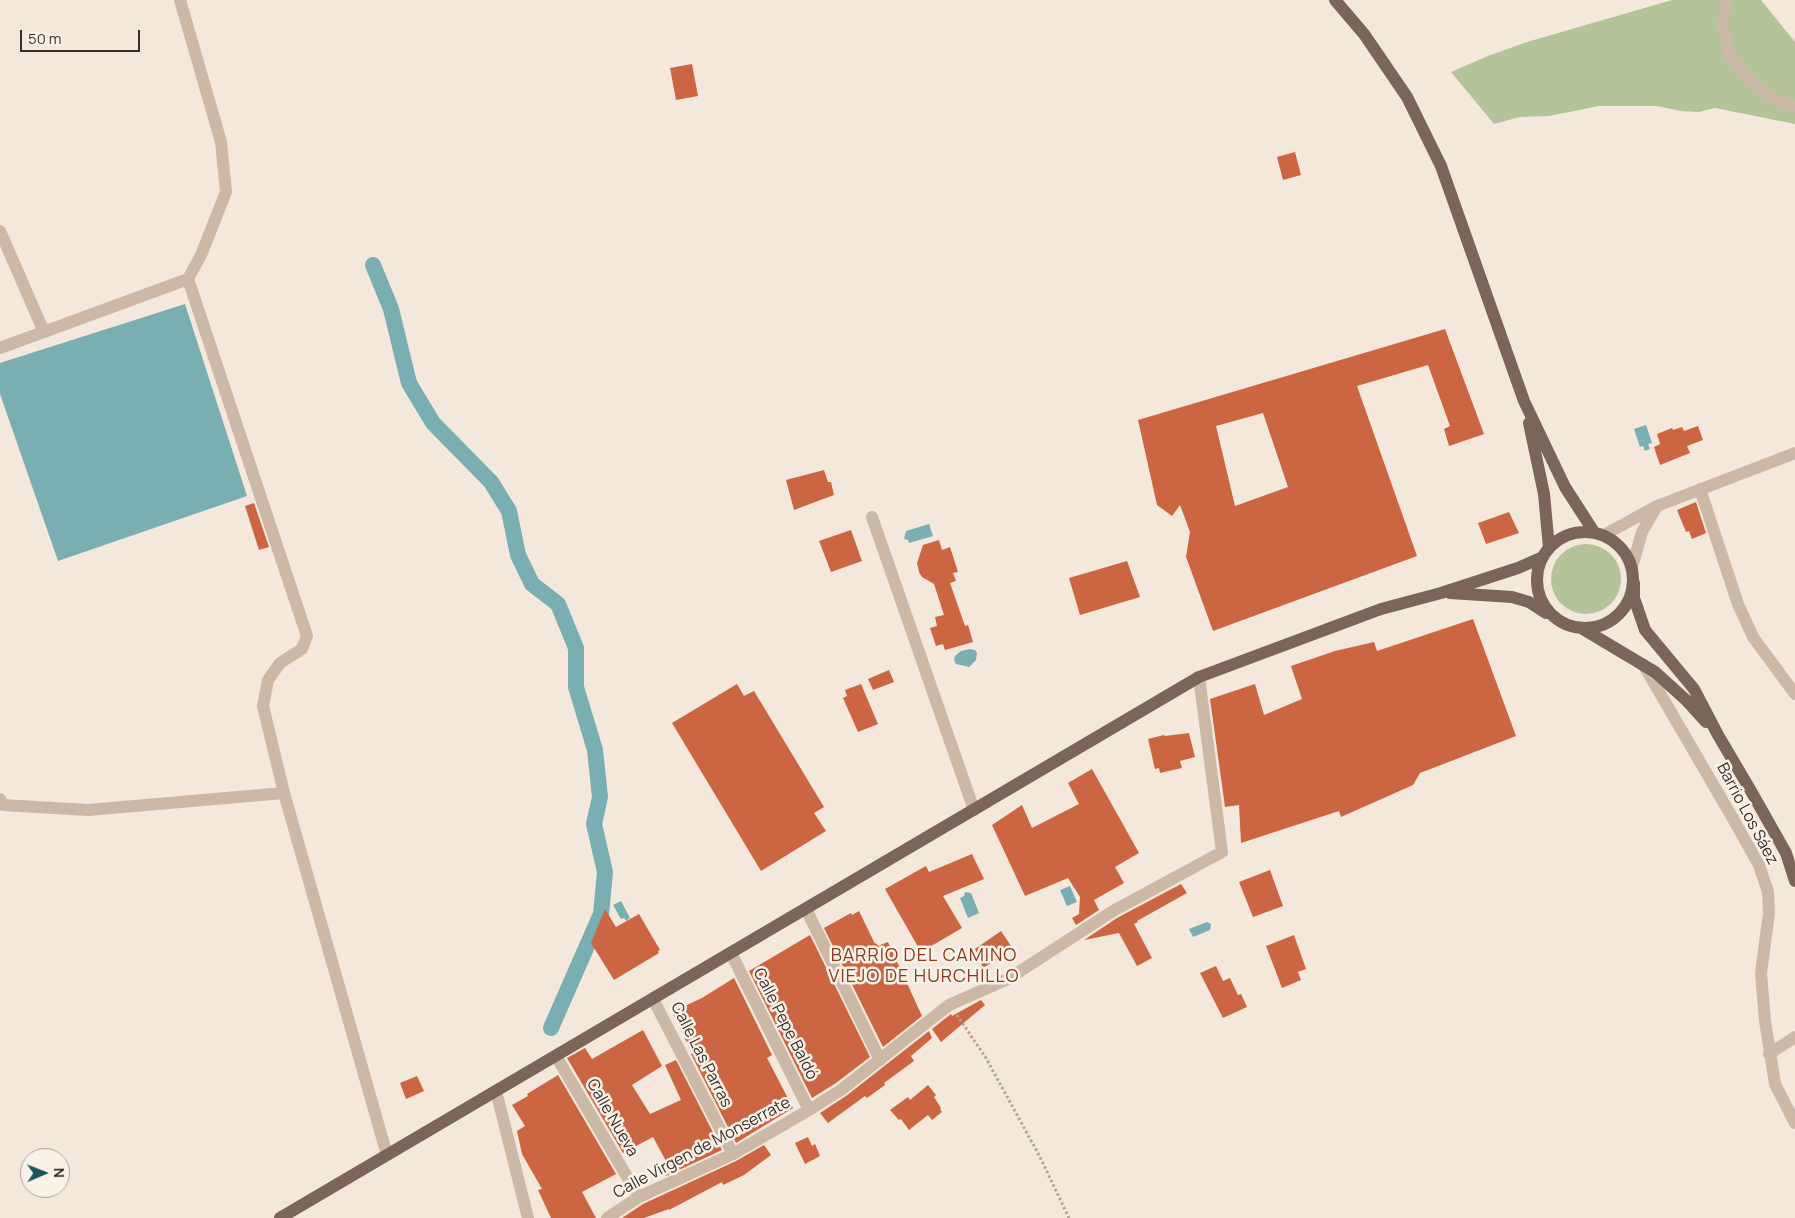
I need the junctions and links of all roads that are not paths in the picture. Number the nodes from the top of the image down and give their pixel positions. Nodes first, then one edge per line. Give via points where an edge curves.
1 (180, 0) edge
2 (1335, 0) edge
3 (1725, 0) edge
4 (1795, 107) edge
5 (0, 231) edge
6 (188, 278) junction
7 (44, 332) junction
8 (0, 348) edge
9 (1524, 402) junction
10 (1795, 453) edge
11 (1700, 489) junction
12 (1656, 506) junction
13 (872, 517) dead end
14 (1599, 534) junction
15 (1546, 552) junction
16 (1632, 566) junction
17 (1634, 583) junction
18 (1440, 593) junction
19 (1557, 620) junction
20 (1583, 629) junction
21 (1642, 664) junction
22 (1199, 677) junction
23 (1795, 694) edge
24 (1718, 735) junction
25 (284, 792) junction
26 (0, 799) edge
27 (974, 810) junction
28 (1790, 858) edge
29 (1795, 881) edge
30 (806, 909) junction
31 (731, 953) junction
32 (653, 999) junction
33 (1795, 1037) edge
34 (1769, 1054) junction
35 (556, 1056) junction
36 (880, 1060) junction
37 (496, 1092) junction
38 (810, 1110) junction
39 (1795, 1123) edge
40 (733, 1154) junction
41 (387, 1156) junction
42 (639, 1197) junction
43 (280, 1218) edge
44 (528, 1218) edge
45 (606, 1218) edge

1 - 6 street via 221,142 226,192
2 - 9 main road via 1364,34 1407,97 1441,166
3 - 4 street via 1723,28 1731,58 1771,97
5 - 7 street
6 - 7 street
6 - 25 street via 307,636 302,649 280,663 268,680 263,706
7 - 8 street
9 - 14 main road via 1565,487
9 - 15 main road via 1544,494
10 - 11 street
11 - 12 street
11 - 23 street via 1738,604 1753,637
12 - 14 street
12 - 16 street via 1642,532
13 - 27 street
14 - 15 main road via 1577,532 1562,537
14 - 16 main road via 1616,542
15 - 18 main road via 1518,568
15 - 19 main road via 1537,577 1540,598
16 - 17 main road
17 - 20 main road via 1631,598 1612,622 1598,628
17 - 24 main road via 1634,598 1645,630 1694,689
18 - 19 main road via 1512,597 1529,602
18 - 22 main road via 1381,609
19 - 20 main road
20 - 21 main road
21 - 24 main road via 1686,700
21 - 34 street, Barrio Los Sáez via 1746,841 1768,892 1769,913 1761,973
22 - 27 main road
22 - 36 street, Calle Virgen de Monserrate via 1222,852 1113,911 1008,979 949,1005
24 - 28 main road
25 - 26 street via 88,810 3,805
25 - 41 street
27 - 30 main road
28 - 29 main road
30 - 31 main road
30 - 36 street
31 - 32 main road
31 - 38 street, Calle Pepe Baldó
32 - 35 main road
32 - 40 street, Calle Las Parras
33 - 34 street
34 - 39 street, Barrio Los Sáez via 1775,1084
35 - 37 main road
35 - 42 street, Calle Nueva
36 - 38 street, Calle Virgen de Monserrate
37 - 41 main road
37 - 44 street
38 - 40 street, Calle Virgen de Monserrate
40 - 42 street, Calle Virgen de Monserrate
41 - 43 main road
42 - 45 street, Calle Virgen de Monserrate

